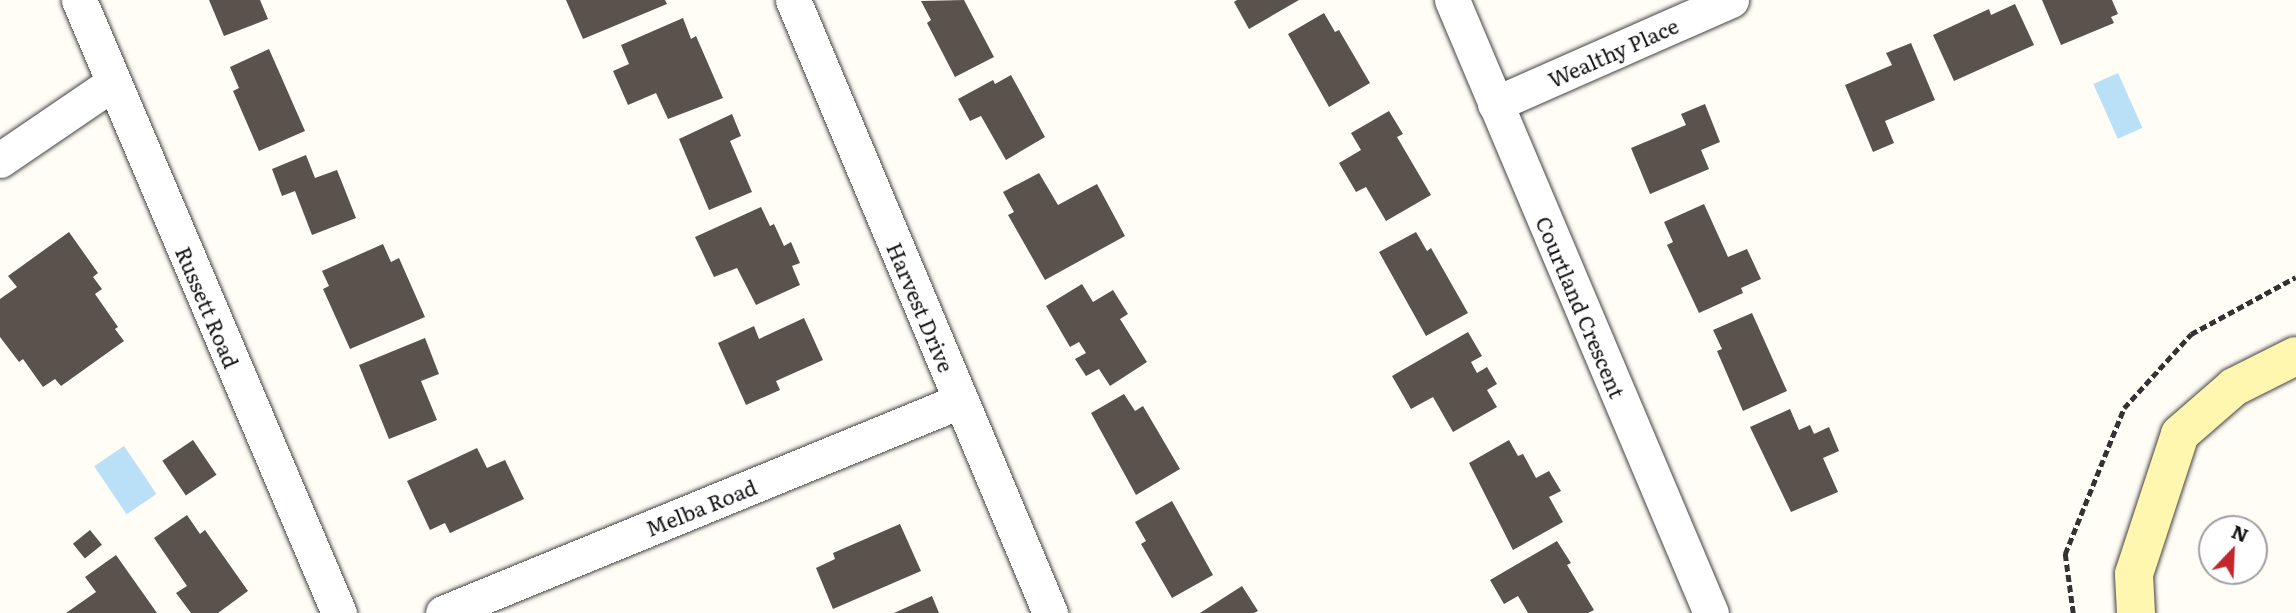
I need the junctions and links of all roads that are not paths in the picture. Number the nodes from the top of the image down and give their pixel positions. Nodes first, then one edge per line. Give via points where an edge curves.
1 (79, 0) edge
2 (793, 0) edge
3 (1452, 0) edge
4 (1731, 0) edge
5 (113, 83) junction
6 (1495, 104) junction
7 (0, 160) edge
8 (2296, 356) edge
9 (960, 401) junction
10 (339, 613) edge
11 (443, 613) edge
12 (1050, 613) edge
13 (1712, 613) edge
14 (2136, 613) edge

1 - 5 street, Russett Road
2 - 9 street, Harvest Drive
3 - 6 street, Courtland Crescent
4 - 6 street, Wealthy Place
5 - 7 street
5 - 10 street, Russett Road
6 - 13 street, Courtland Crescent
8 - 14 main road via 2234,387 2180,434 2134,574
9 - 11 street, Melba Road
9 - 12 street, Harvest Drive

